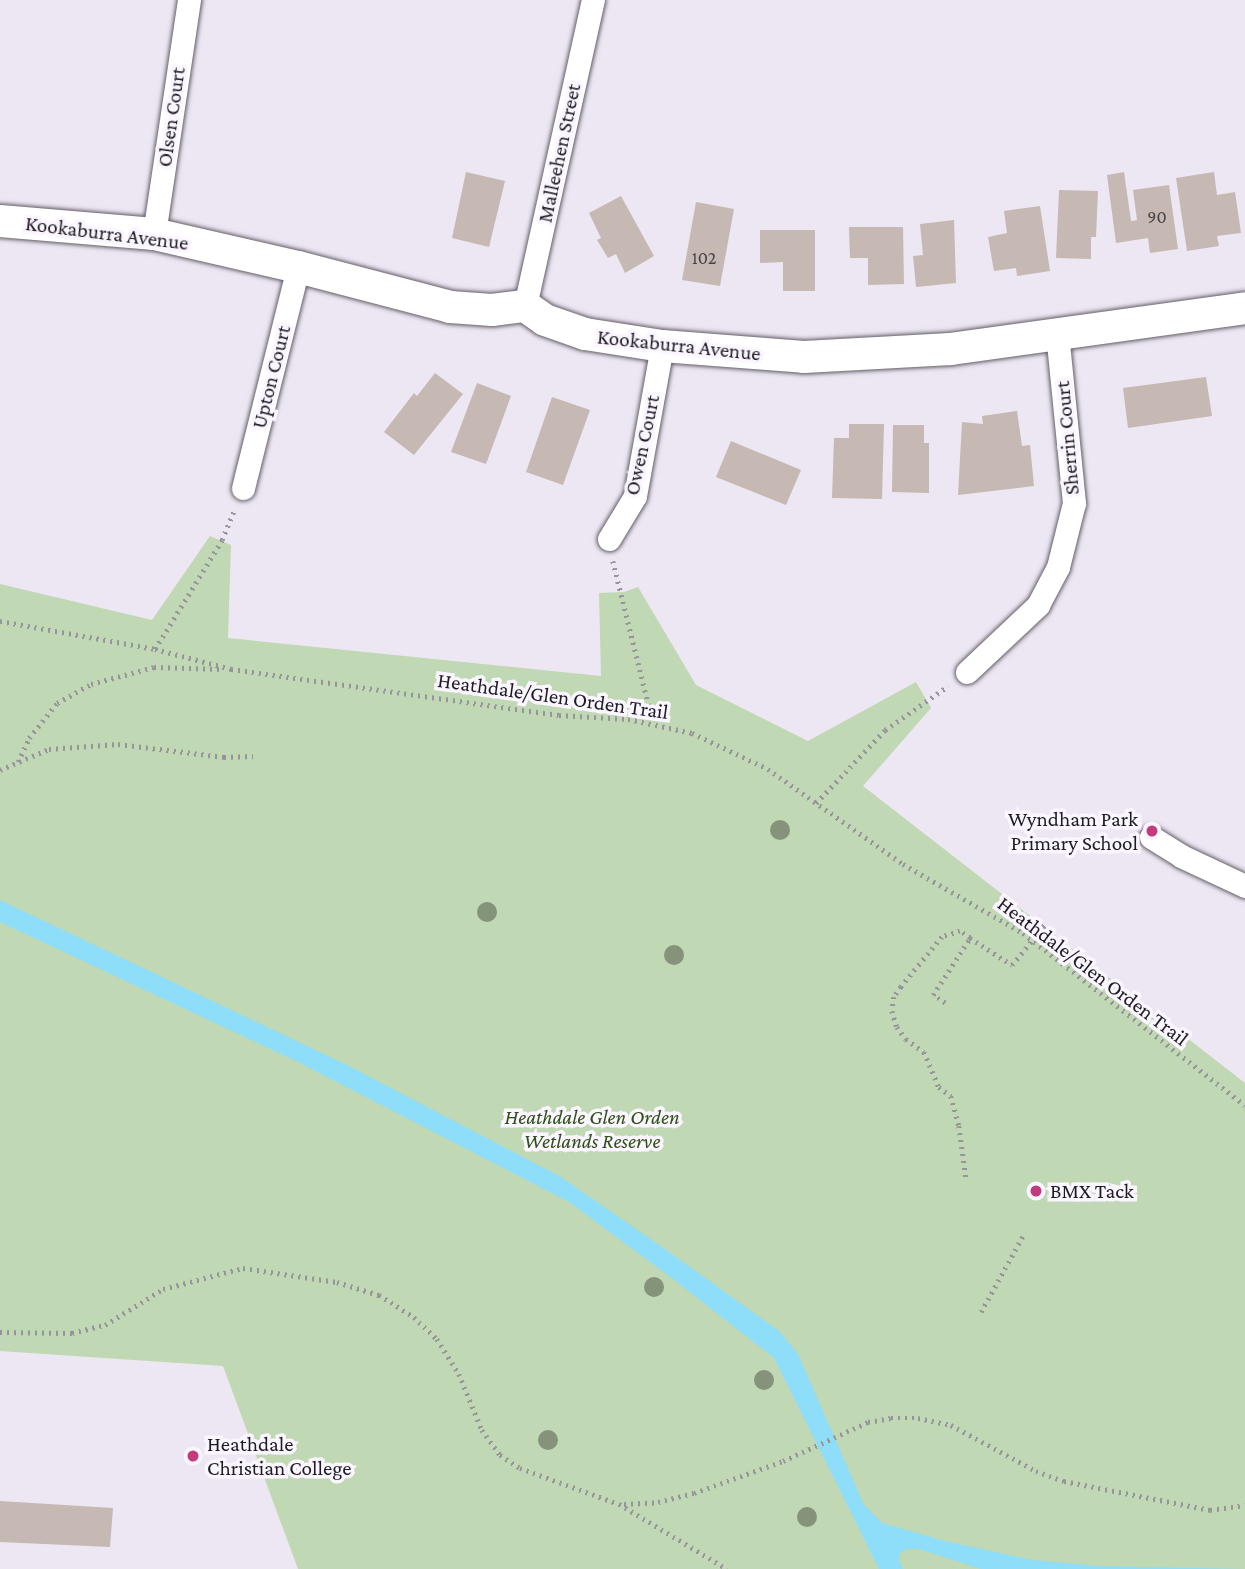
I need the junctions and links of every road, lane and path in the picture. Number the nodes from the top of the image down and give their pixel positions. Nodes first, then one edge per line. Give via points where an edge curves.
1 (188, 0) edge
2 (593, 0) edge
3 (0, 221) edge
4 (154, 234) junction
5 (298, 267) junction
6 (525, 306) junction
7 (1245, 308) edge
8 (1057, 334) junction
9 (662, 346) junction
10 (243, 488) joint
11 (609, 539) joint
12 (0, 621) edge
13 (155, 649) junction
14 (239, 670) junction
15 (967, 672) joint
16 (653, 723) junction
17 (253, 756) dead end
18 (18, 762) junction
19 (0, 770) edge
20 (816, 803) junction
21 (1150, 837) dead end
22 (1245, 886) edge
23 (1045, 923) dead end
24 (970, 938) junction
25 (1032, 940) junction
26 (945, 1003) dead end
27 (1245, 1105) edge
28 (966, 1178) dead end
29 (1025, 1232) dead end
30 (981, 1312) dead end
31 (0, 1332) edge
32 (619, 1504) junction
33 (1245, 1505) edge
34 (727, 1569) edge

1 - 4 street, Olsen Court
2 - 6 street, Malleehen Street
3 - 4 street, Kookaburra Avenue
4 - 5 street, Kookaburra Avenue
5 - 6 street, Kookaburra Avenue via 450,307 492,310
5 - 10 street, Upton Court
6 - 9 street, Kookaburra Avenue via 545,320 584,334
7 - 8 street, Kookaburra Avenue
8 - 9 street, Kookaburra Avenue via 951,349 804,357
8 - 15 street, Sherrin Court via 1074,503 1058,568 1038,605
9 - 11 street, Owen Court via 635,496
10 - 13 path via 222,540
11 - 16 path
12 - 13 path, Heathdale/Glen Orden Trail
13 - 14 path, Heathdale/Glen Orden Trail
14 - 16 path, Heathdale/Glen Orden Trail via 559,715
14 - 18 path via 154,667 91,684 57,703 29,738
15 - 20 path via 885,730
16 - 20 path, Heathdale/Glen Orden Trail via 722,746 768,769
17 - 18 path via 224,757 118,744 50,749
18 - 19 path
20 - 25 path, Heathdale/Glen Orden Trail via 903,864
21 - 22 street
23 - 25 path
24 - 25 path via 1012,965
24 - 26 path via 933,995
24 - 28 path via 960,931 942,937 894,997 892,1011 897,1027 924,1052 939,1087 951,1096
25 - 27 path, Heathdale/Glen Orden Trail
29 - 30 path
31 - 32 path via 72,1333 105,1325 163,1289 243,1268 337,1282 379,1295 414,1317 437,1339 459,1374 482,1430 500,1455 520,1468
32 - 33 path via 658,1502 694,1493 868,1422 918,1418 951,1425 1064,1481 1210,1510
32 - 34 path

